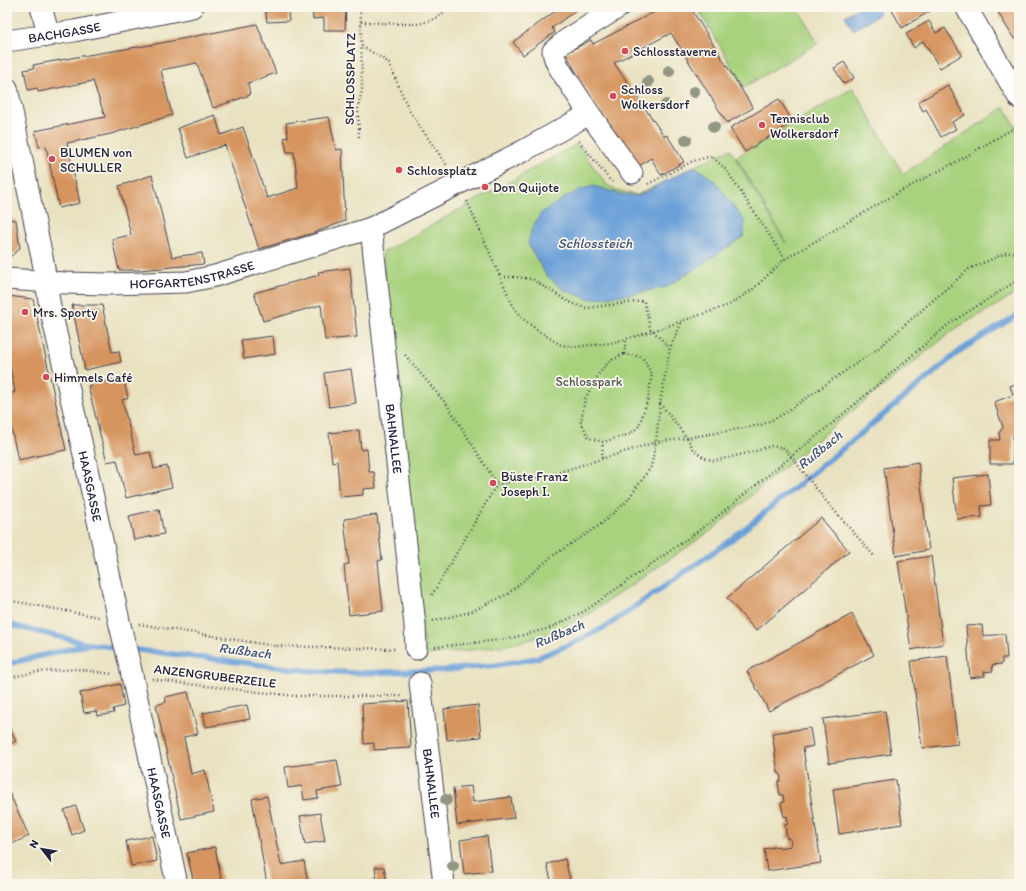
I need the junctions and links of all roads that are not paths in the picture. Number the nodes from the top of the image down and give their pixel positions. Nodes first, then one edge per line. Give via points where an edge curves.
1 (41, 7) edge
2 (192, 7) edge
3 (619, 7) edge
4 (966, 7) edge
5 (49, 36) junction
6 (7, 41) edge
7 (7, 88) edge
8 (1019, 98) edge
9 (589, 114) junction
10 (631, 181) road end
11 (371, 228) junction
12 (7, 279) edge
13 (46, 282) junction
14 (416, 649) road end
15 (421, 689) road end
16 (177, 884) edge
17 (444, 884) edge

1 - 5 street
2 - 5 street, BACHGASSE
3 - 9 street via 553,51 563,74
4 - 8 street
5 - 6 street, BACHGASSE
7 - 13 street, HAASGASSE
9 - 10 street
9 - 11 street via 523,151
11 - 13 street, HOFGARTENSTRASSE via 215,276 186,282
11 - 14 street, BAHNALLEE
12 - 13 street, HOFGARTENSTRASSE
13 - 16 street, HAASGASSE
15 - 17 street, BAHNALLEE

